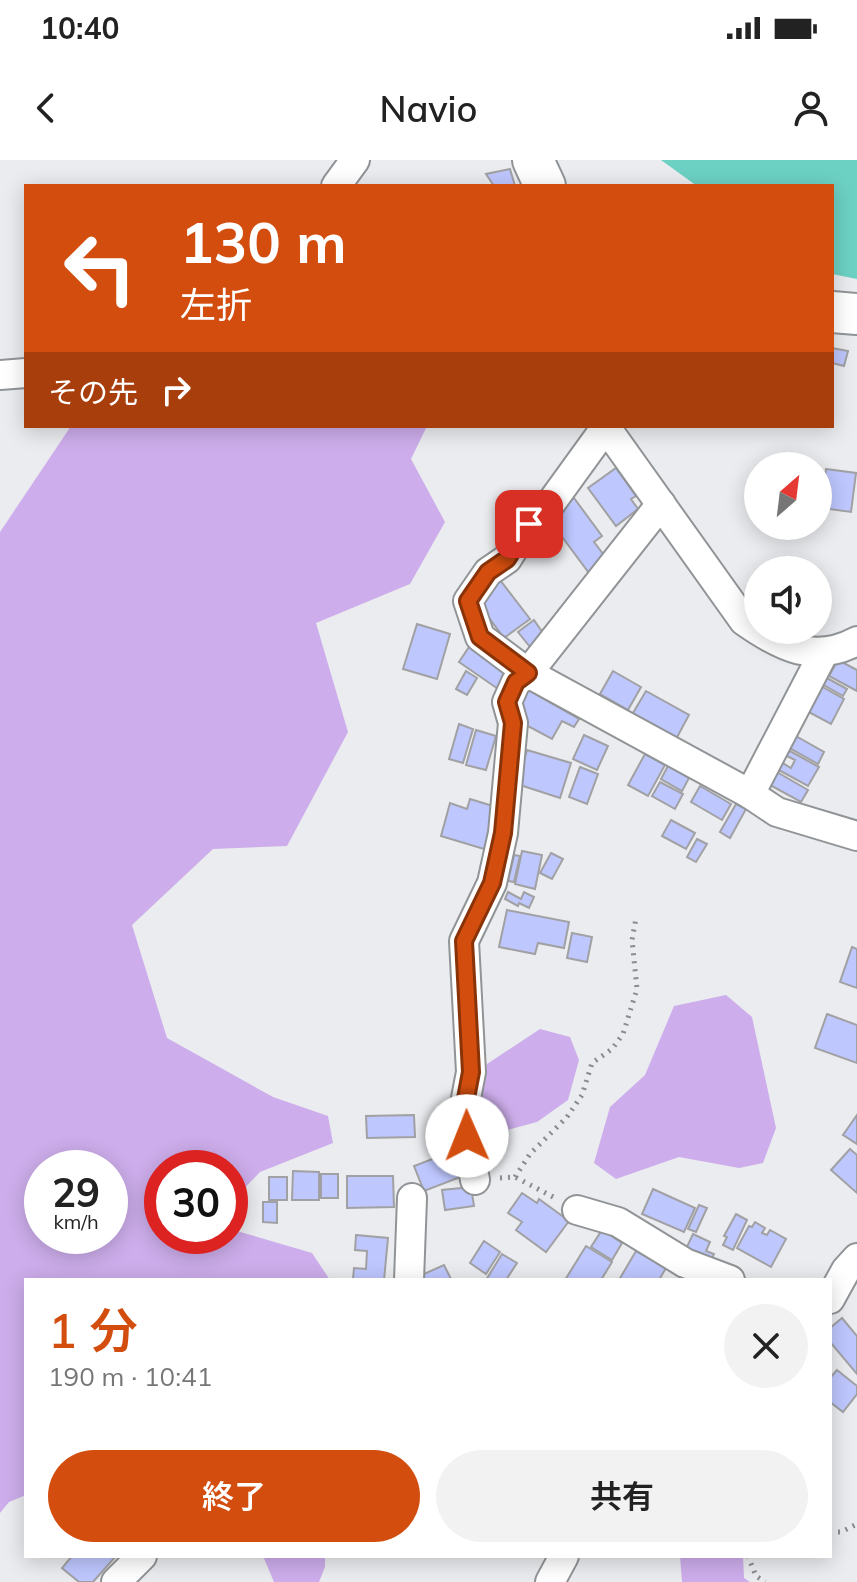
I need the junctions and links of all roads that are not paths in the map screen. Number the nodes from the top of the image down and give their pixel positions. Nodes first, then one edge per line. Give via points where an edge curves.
1 (355, 160) edge
2 (533, 160) edge
3 (337, 184) edge
4 (544, 184) edge
5 (834, 312) edge
6 (857, 314) edge
7 (24, 373) edge
8 (0, 375) edge
9 (604, 428) edge
10 (606, 428) edge
11 (661, 504) junction
12 (844, 651) edge
13 (528, 673) junction
14 (750, 794) junction
15 (857, 836) edge
16 (475, 1180) road end
17 (412, 1198) dead end
18 (577, 1210) road end
19 (857, 1258) edge
20 (409, 1278) edge
21 (725, 1278) edge
22 (832, 1295) edge
23 (140, 1558) edge
24 (563, 1558) edge
25 (116, 1582) edge
26 (550, 1582) edge

1 - 3 street
2 - 4 main road
5 - 6 main road
7 - 8 street
9 - 13 street via 551,503 468,601 480,637
10 - 11 street
11 - 12 street via 744,621 796,649
11 - 13 street
12 - 14 street
13 - 14 street
13 - 16 street via 516,682 507,702 513,723 503,833 492,883 464,941 471,1072 463,1114
14 - 15 street via 777,812
17 - 20 street
18 - 21 street via 618,1222 685,1263
19 - 22 street
23 - 25 street
24 - 26 street

